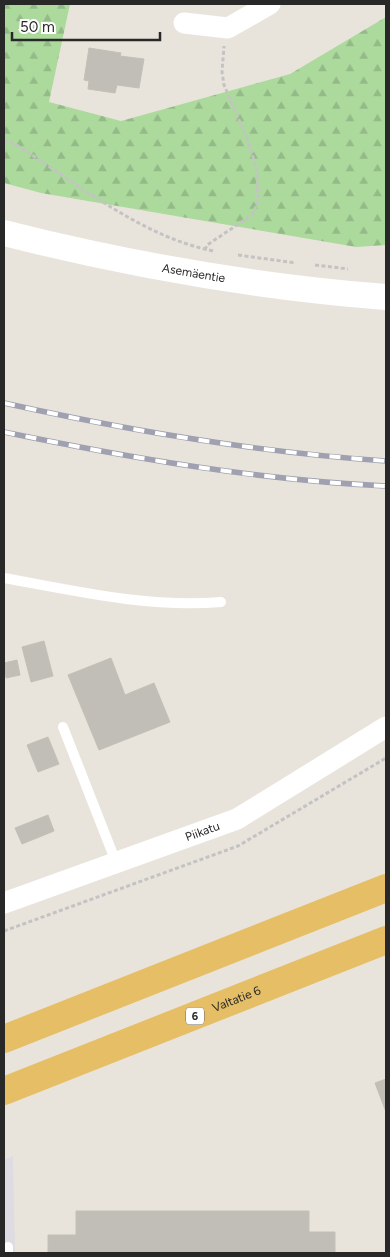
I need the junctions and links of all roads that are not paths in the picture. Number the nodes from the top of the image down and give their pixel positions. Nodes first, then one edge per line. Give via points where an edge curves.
1 (270, 4) edge
2 (184, 23) dead end
3 (4, 233) edge
4 (386, 297) edge
5 (4, 578) edge
6 (221, 602) dead end
7 (63, 727) dead end
8 (386, 727) edge
9 (116, 862) junction
10 (386, 888) edge
11 (4, 903) edge
12 (386, 940) edge
13 (4, 1039) edge
14 (4, 1091) edge

1 - 2 street via 228,28
3 - 4 street, Asemäentie via 90,255 195,275 320,292
5 - 6 lane via 103,597 186,605
7 - 9 lane
8 - 9 street, Piikatu via 237,819
9 - 11 street, Piikatu
10 - 13 highway
12 - 14 highway, Valtatie 6 / 6

